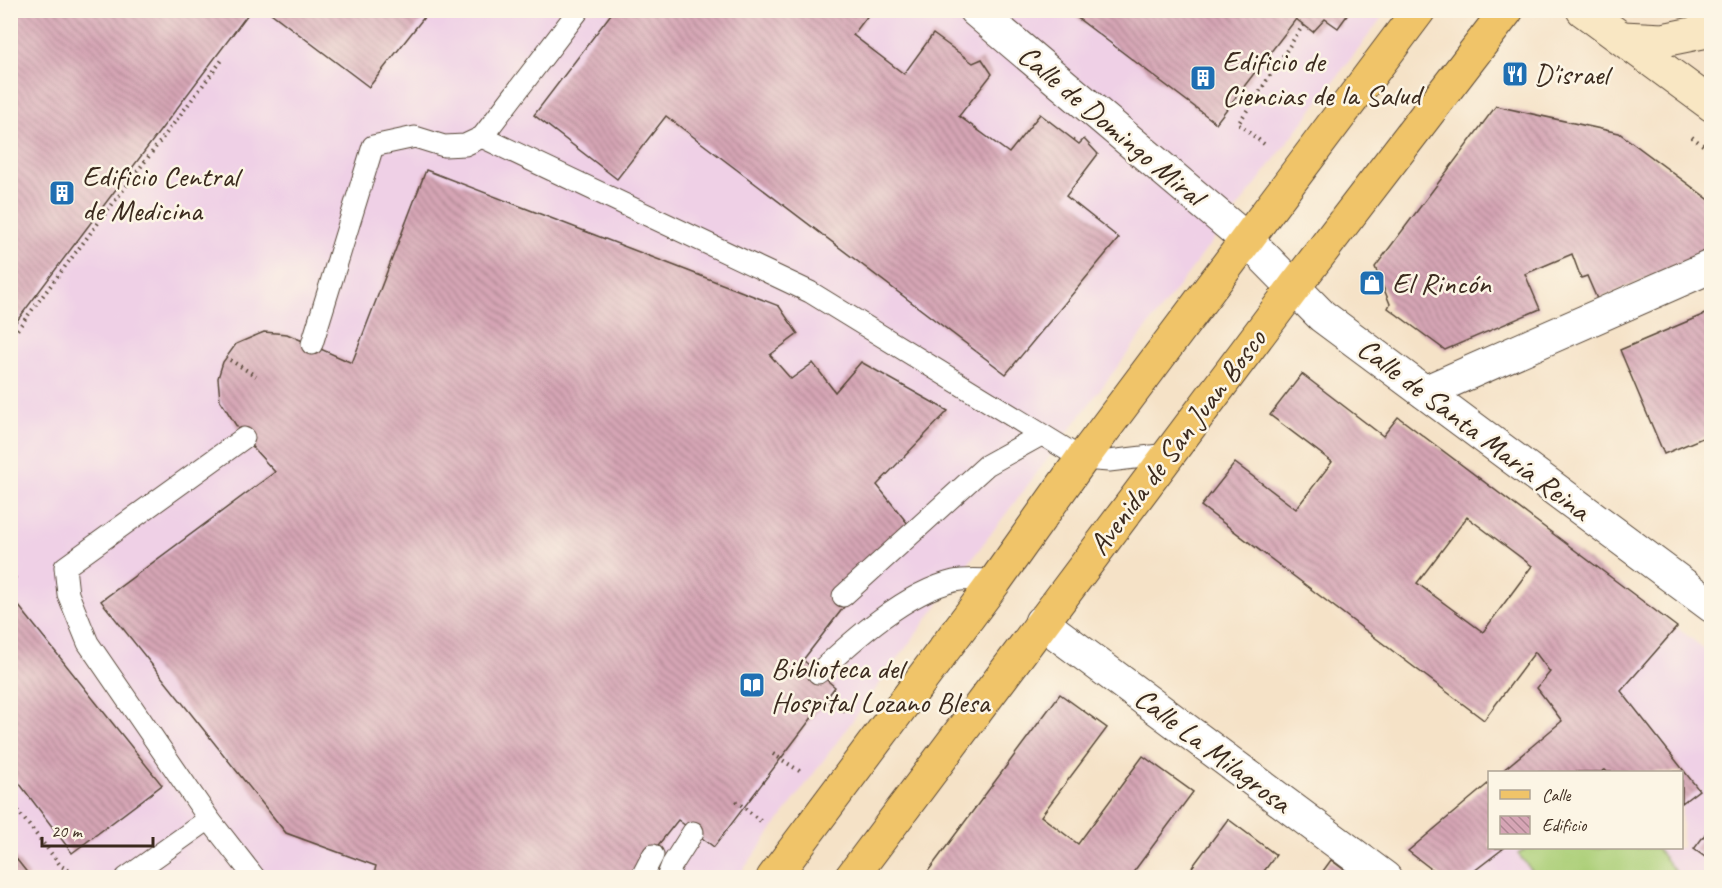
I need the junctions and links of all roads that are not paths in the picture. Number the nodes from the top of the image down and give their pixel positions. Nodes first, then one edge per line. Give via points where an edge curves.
1 (579, 10) edge
2 (975, 10) edge
3 (1419, 10) edge
4 (1507, 10) edge
5 (1583, 10) edge
6 (1712, 30) edge
7 (1623, 38) junction
8 (1712, 105) edge
9 (482, 137) junction
10 (1247, 240) junction
11 (1712, 266) edge
12 (1295, 286) junction
13 (312, 344) dead end
14 (1425, 392) junction
15 (1041, 435) junction
16 (244, 438) dead end
17 (1168, 454) junction
18 (1082, 459) junction
19 (996, 580) junction
20 (843, 596) dead end
21 (1712, 606) edge
22 (1041, 622) junction
23 (818, 673) dead end
24 (209, 819) junction
25 (693, 832) dead end
26 (653, 855) dead end
27 (126, 878) edge
28 (255, 878) edge
29 (641, 878) edge
30 (667, 878) edge
31 (773, 878) edge
32 (851, 878) edge
33 (1385, 878) edge

1 - 9 lane
2 - 10 street, Calle de Domingo Miral
3 - 10 main road
4 - 12 main road, Avenida de San Juan Bosco
5 - 7 main road
6 - 7 main road via 1663,40
7 - 8 main road
9 - 13 lane via 465,145 444,146 415,137 373,146
9 - 15 lane via 810,292
10 - 12 street, Calle de Santa María Reina
10 - 18 main road
11 - 14 street
12 - 14 street, Calle de Santa María Reina via 1322,316
12 - 17 main road, Avenida de San Juan Bosco
14 - 21 street, Calle de Santa María Reina
15 - 18 lane
15 - 20 lane via 987,465
16 - 24 lane via 65,567 68,594 88,643
17 - 18 lane via 1109,461
17 - 22 main road, Avenida de San Juan Bosco
18 - 19 main road
19 - 23 lane via 955,581 904,603 857,636
19 - 31 main road
22 - 32 main road, Avenida de San Juan Bosco
22 - 33 street, Calle La Milagrosa
24 - 27 lane
24 - 28 lane
25 - 30 lane
26 - 29 lane

